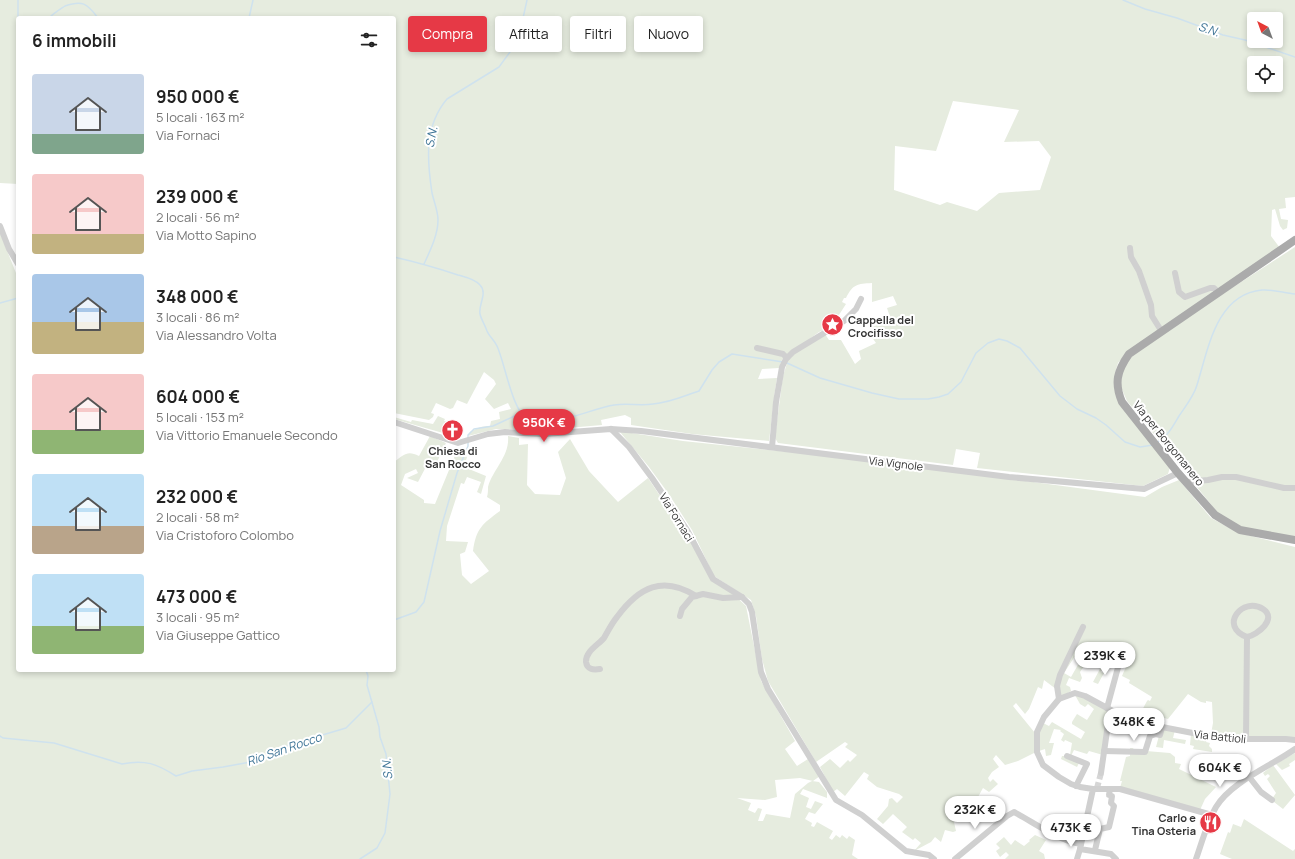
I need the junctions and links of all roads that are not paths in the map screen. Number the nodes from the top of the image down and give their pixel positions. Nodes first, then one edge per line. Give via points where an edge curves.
1 (0, 226) edge
2 (1295, 240) edge
3 (1130, 248) dead end
4 (16, 261) edge
5 (1175, 273) dead end
6 (1218, 292) junction
7 (861, 299) dead end
8 (1162, 332) junction
9 (757, 348) dead end
10 (786, 358) junction
11 (396, 423) edge
12 (611, 429) junction
13 (772, 447) junction
14 (1178, 473) junction
15 (1186, 482) junction
16 (1295, 488) edge
17 (1295, 540) edge
18 (696, 596) junction
19 (742, 597) junction
20 (680, 616) dead end
21 (1083, 627) dead end
22 (1247, 637) junction
23 (1123, 649) dead end
24 (600, 670) dead end
25 (1059, 699) junction
26 (1108, 709) junction
27 (1162, 727) junction
28 (1246, 739) junction
29 (1295, 740) edge
30 (1295, 749) edge
31 (1104, 751) junction
32 (1068, 756) dead end
33 (1101, 773) tunnel mouth
34 (1250, 778) junction
35 (1076, 786) junction
36 (1093, 789) junction
37 (1110, 789) junction
38 (1272, 800) dead end
39 (1212, 815) junction
40 (1080, 846) junction
41 (1095, 850) junction
42 (934, 859) edge
43 (955, 859) edge
44 (1077, 859) edge
45 (1116, 859) edge
46 (1196, 859) edge

1 - 4 street
2 - 6 main road, Via per Borgomanero
3 - 8 street via 1131,257 1140,271 1152,316
5 - 6 street via 1179,292 1185,297 1210,288
6 - 8 main road, Via per Borgomanero
7 - 10 street via 856,309 844,321
8 - 14 main road, Via per Borgomanero via 1129,354 1117,376 1122,402
9 - 10 street via 783,354
10 - 13 street via 776,402
11 - 12 street via 458,443 505,432 544,434
12 - 13 street, Via Vignole
12 - 19 street, Via Fornaci via 629,447 652,478 687,530 713,579
13 - 14 street, Via Vignole via 1009,477 1144,489
14 - 15 main road, Via per Borgomanero
15 - 16 street via 1236,476 1284,488
15 - 17 main road, Via per Borgomanero via 1215,515 1240,530
18 - 19 street via 703,594 723,598
18 - 20 street via 686,602
18 - 24 street via 662,584 652,586 637,596 621,611 600,643 588,653 588,667
19 - 42 street, Via Fornaci via 752,612 761,672 768,689 836,800 862,815 906,852 929,855
21 - 25 street via 1060,675 1057,686
22 - 22 street via 1253,636 1264,626 1267,620 1264,609 1257,606 1236,613 1233,619 1234,626 1237,632
22 - 28 street
23 - 26 street
25 - 26 street, Via Battioli via 1075,694 1085,696
25 - 35 street via 1044,717 1037,732 1037,752 1043,765
26 - 27 street, Via Battioli via 1134,721
26 - 31 street
27 - 28 street, Via Battioli via 1203,735
27 - 31 street via 1160,735 1150,736 1145,752
28 - 29 street, Via Battioli
30 - 34 street
31 - 33 street
32 - 35 street via 1087,764
34 - 38 street via 1261,792
34 - 39 street via 1224,796
35 - 36 street
36 - 37 street
36 - 40 street
37 - 39 street via 1120,789
37 - 41 street via 1109,795 1112,796 1111,803 1114,806 1109,826 1100,829
39 - 46 street
40 - 41 street
40 - 43 street via 1014,812
40 - 44 street
41 - 45 street via 1111,854

